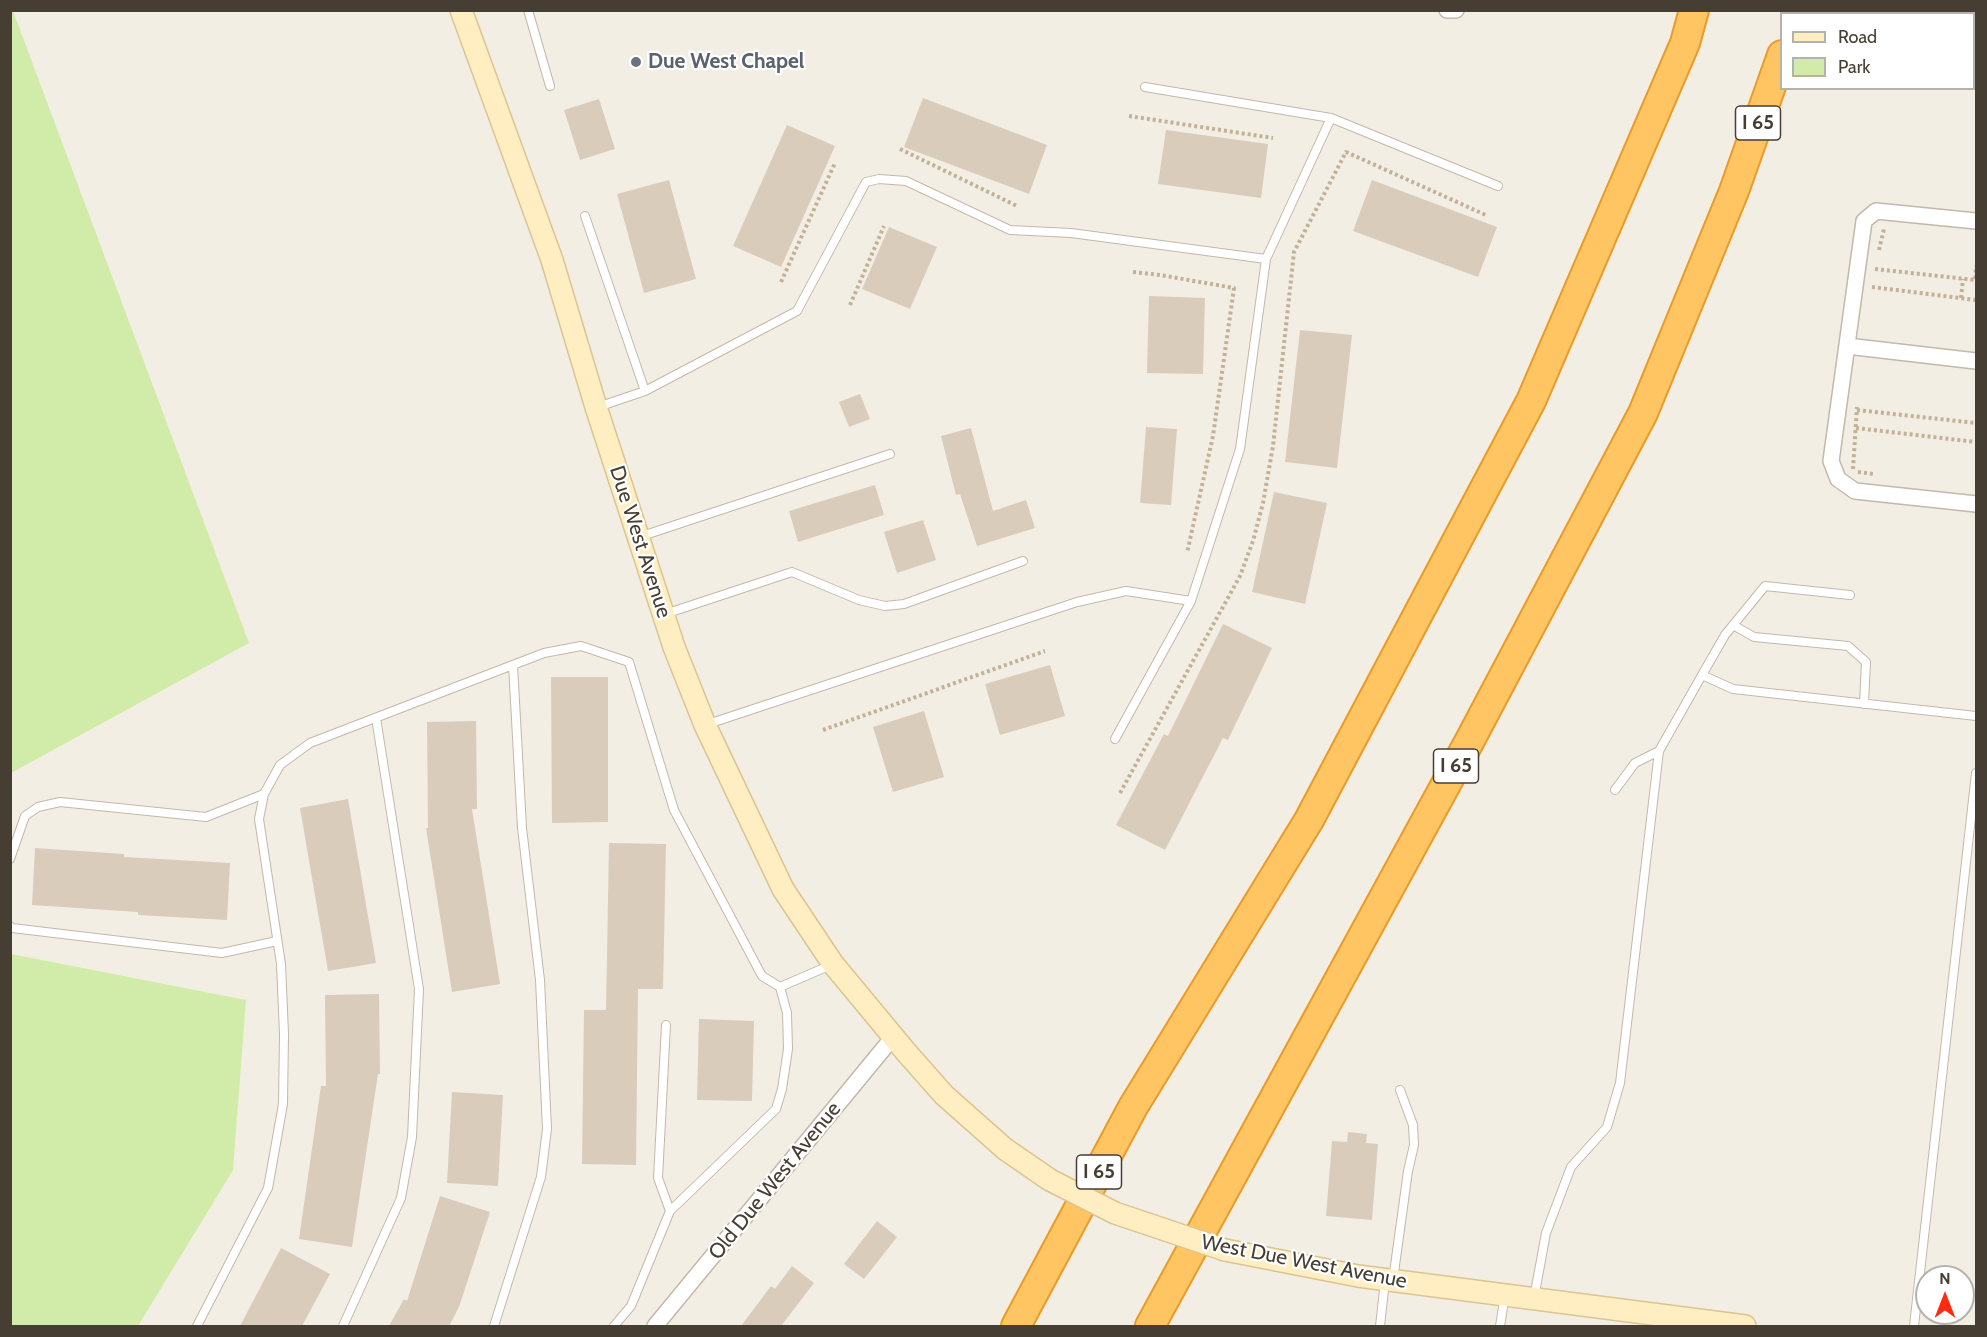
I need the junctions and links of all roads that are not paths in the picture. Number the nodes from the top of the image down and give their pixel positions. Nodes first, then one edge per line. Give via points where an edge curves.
1 (461, 10) edge
2 (528, 10) edge
3 (1447, 10) edge
4 (1456, 10) edge
5 (1694, 10) edge
6 (1780, 61) edge
7 (550, 86) dead end
8 (1145, 87) dead end
9 (1331, 118) junction
10 (1498, 186) dead end
11 (585, 216) dead end
12 (1977, 221) edge
13 (1266, 258) junction
14 (1847, 346) junction
15 (1977, 361) edge
16 (645, 391) junction
17 (596, 408) junction
18 (890, 454) dead end
19 (1977, 504) edge
20 (638, 538) junction
21 (1023, 561) dead end
22 (1850, 595) dead end
23 (1191, 601) junction
24 (663, 615) junction
25 (1733, 625) junction
26 (513, 665) junction
27 (1702, 675) junction
28 (1864, 704) junction
29 (1977, 716) edge
30 (376, 717) junction
31 (705, 725) junction
32 (1115, 739) dead end
33 (1659, 752) junction
34 (1977, 773) edge
35 (1615, 790) dead end
36 (264, 794) junction
37 (10, 859) edge
38 (10, 926) edge
39 (277, 941) junction
40 (833, 964) junction
41 (780, 987) junction
42 (666, 1025) dead end
43 (894, 1036) junction
44 (1400, 1090) dead end
45 (670, 1211) junction
46 (1389, 1280) junction
47 (1505, 1295) junction
48 (1534, 1299) junction
49 (197, 1326) edge
50 (343, 1326) edge
51 (494, 1326) edge
52 (614, 1326) edge
53 (655, 1326) edge
54 (1016, 1326) edge
55 (1150, 1326) edge
56 (1380, 1326) edge
57 (1500, 1326) edge
58 (1745, 1326) edge
59 (1914, 1326) edge

1 - 17 main road, Due West Avenue via 552,260
2 - 7 lane
3 - 4 street
5 - 54 highway, I 65 via 1685,43 1531,401 1309,820 1133,1107
6 - 55 highway, I 65 via 1734,192 1643,412 1469,742
8 - 9 lane
9 - 10 lane
9 - 13 lane
11 - 16 lane
12 - 14 street via 1876,211 1864,221
13 - 16 lane via 1071,233 1010,230 906,181 879,179 866,182 797,311
13 - 23 lane via 1240,449
14 - 15 street
14 - 19 street via 1831,460 1838,479 1855,491
16 - 17 lane
17 - 20 main road, Due West Avenue
18 - 20 lane
20 - 24 main road, Due West Avenue
21 - 24 lane via 904,604 885,606 859,600 792,572
22 - 25 lane via 1765,586
23 - 31 lane via 1126,591 1077,602
23 - 32 lane
24 - 31 main road, Due West Avenue
25 - 27 lane
25 - 28 lane via 1754,638 1848,646 1866,662
26 - 30 lane
26 - 41 lane via 544,653 581,646 629,662 674,810 762,976
26 - 51 lane via 522,828 540,980 547,1129 541,1177
27 - 28 lane via 1733,689
27 - 33 lane
28 - 29 lane
30 - 36 lane via 310,743 280,765
30 - 50 lane via 419,989 412,1137 401,1198
31 - 40 main road, Due West Avenue via 783,889
33 - 35 lane via 1635,763
33 - 48 lane via 1620,1083 1607,1127 1571,1167 1546,1233
34 - 59 lane
36 - 37 lane via 206,817 60,802 38,807 25,816
36 - 39 lane via 259,819
38 - 39 lane via 222,953
39 - 49 lane via 284,1034 283,1104 268,1188
40 - 41 lane
40 - 43 main road, Due West Avenue
41 - 45 lane via 787,1013 788,1049 776,1109
42 - 45 lane via 658,1178
43 - 46 main road, West Due West Avenue, bridge via 952,1103 1005,1149 1050,1180 1115,1213 1225,1250
43 - 53 street, Old Due West Avenue
44 - 46 lane via 1413,1125 1414,1145
45 - 52 lane via 631,1306
46 - 47 main road, West Due West Avenue
46 - 56 lane
47 - 48 main road, West Due West Avenue
47 - 57 lane
48 - 58 main road, West Due West Avenue via 1651,1317

